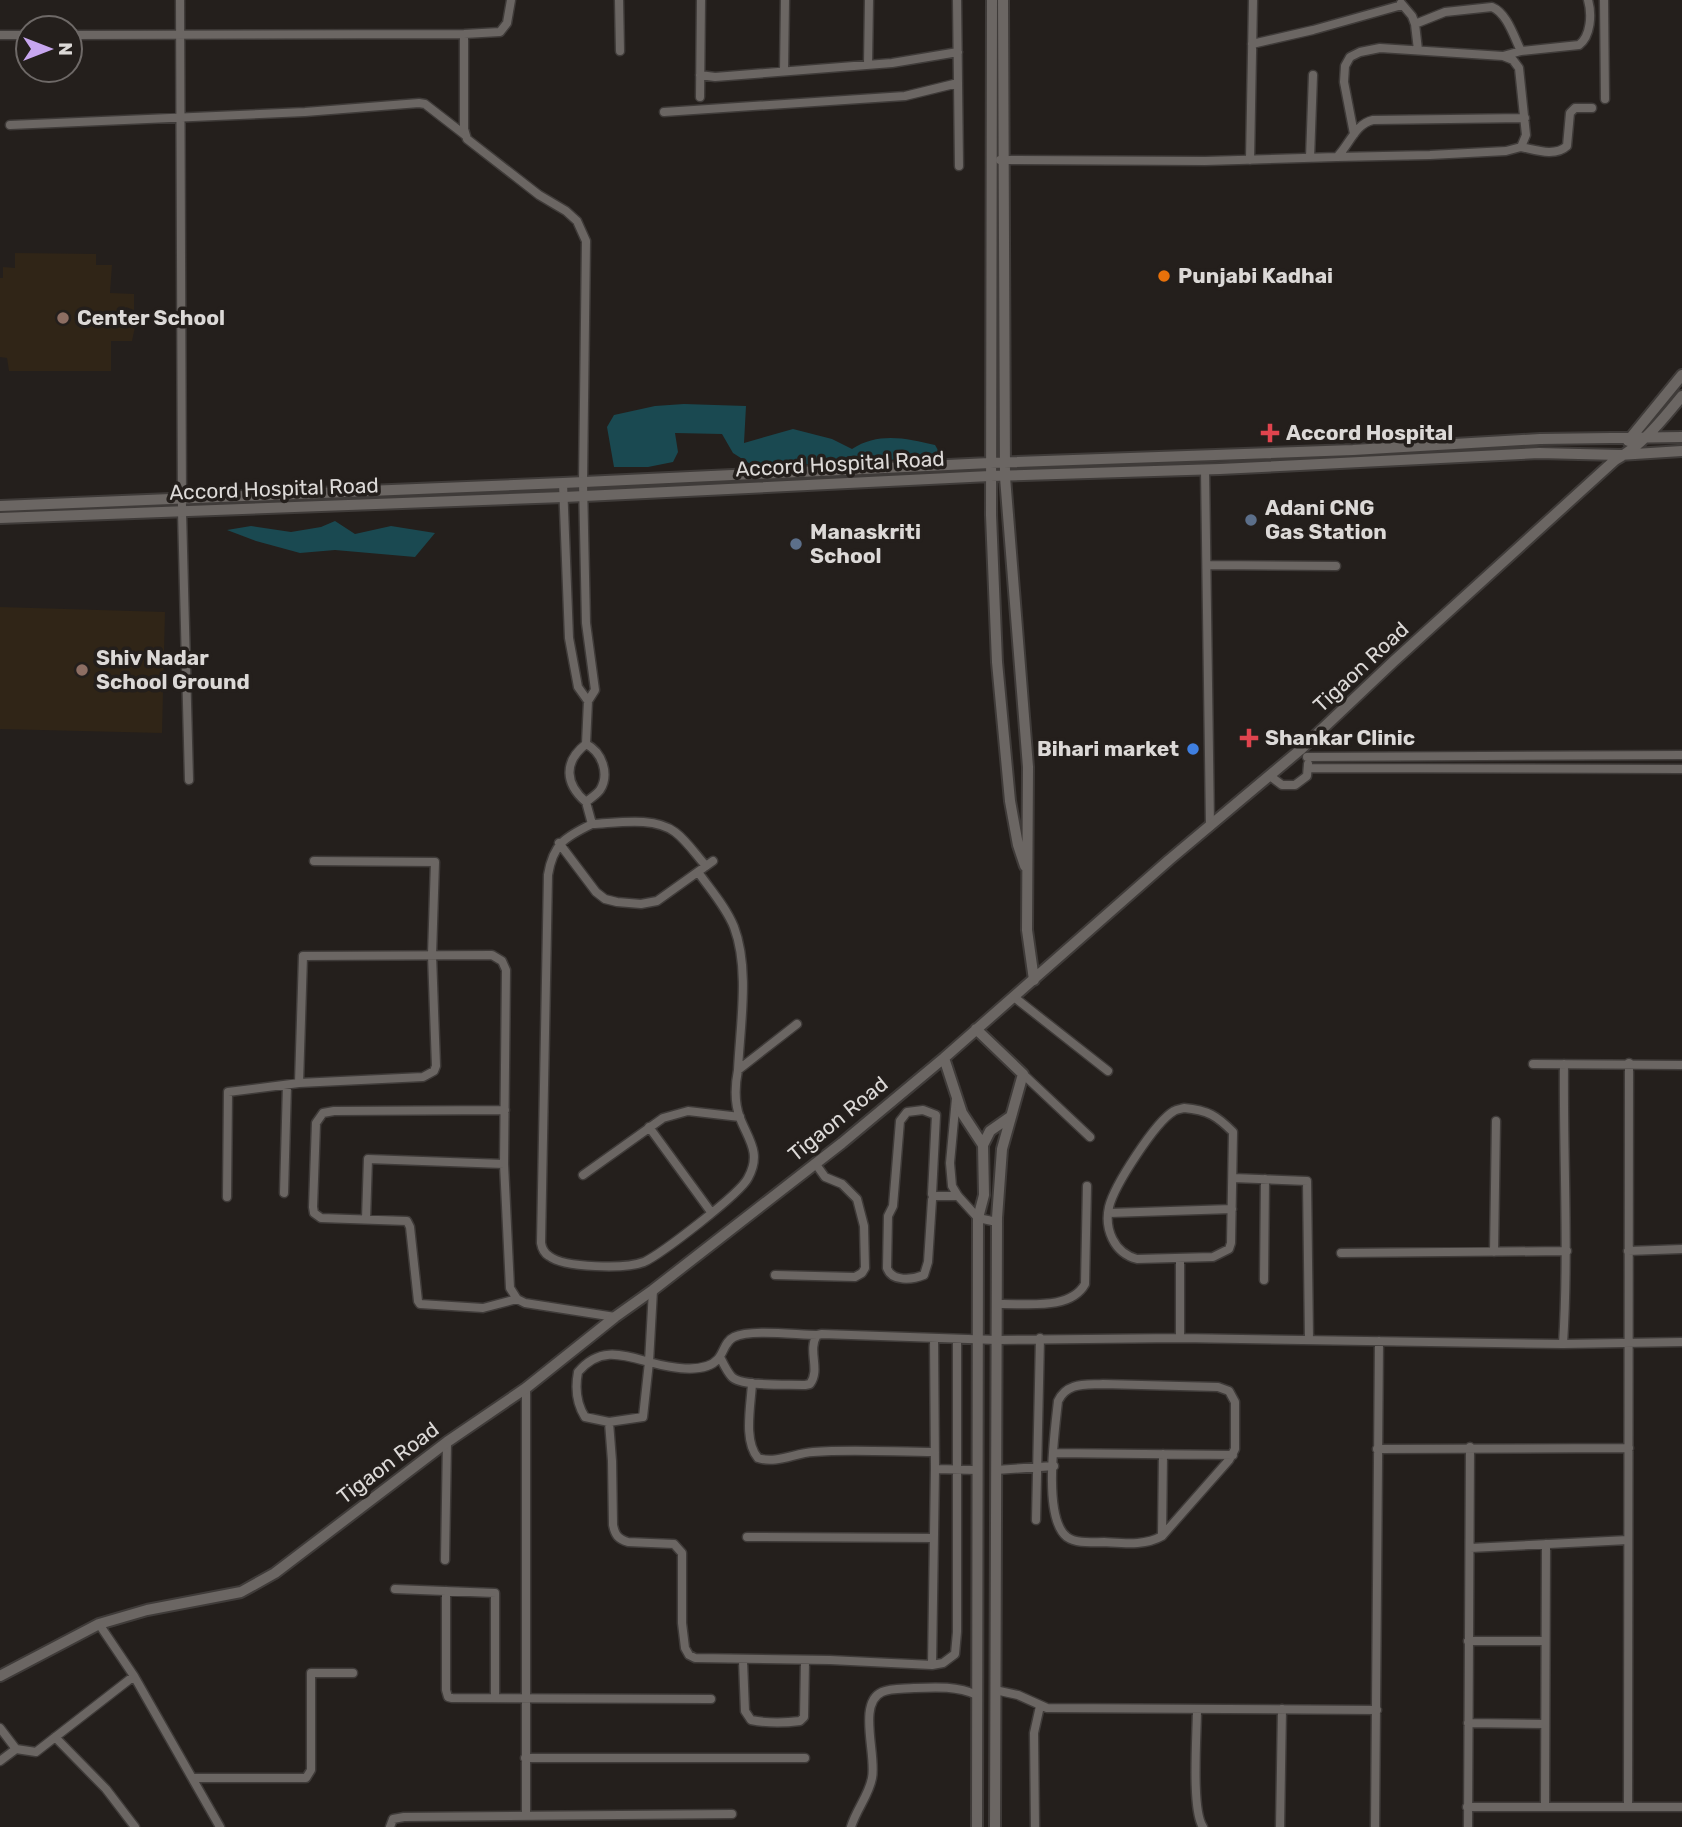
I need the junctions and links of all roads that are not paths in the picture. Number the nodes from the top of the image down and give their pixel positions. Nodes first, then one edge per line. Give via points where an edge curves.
1 (180, 0) edge
2 (511, 0) edge
3 (619, 0) edge
4 (701, 0) edge
5 (785, 0) edge
6 (869, 0) edge
7 (957, 0) edge
8 (992, 0) edge
9 (1003, 0) edge
10 (1254, 0) edge
11 (1588, 0) edge
12 (1605, 0) edge
13 (1401, 2) edge
14 (1415, 24) junction
15 (180, 34) junction
16 (464, 34) junction
17 (84, 35) edge
18 (1252, 44) junction
19 (620, 51) dead end
20 (1418, 51) junction
21 (1521, 51) junction
22 (958, 52) junction
23 (1503, 56) junction
24 (868, 65) junction
25 (784, 71) junction
26 (700, 75) junction
27 (1313, 75) dead end
28 (958, 83) junction
29 (700, 97) dead end
30 (1605, 99) dead end
31 (1592, 108) dead end
32 (664, 112) dead end
33 (181, 118) junction
34 (1525, 118) junction
35 (10, 125) dead end
36 (1354, 134) junction
37 (465, 135) junction
38 (1521, 147) junction
39 (1337, 157) junction
40 (1310, 158) junction
41 (990, 159) junction
42 (1005, 160) junction
43 (1250, 160) junction
44 (959, 166) dead end
45 (1682, 374) edge
46 (1682, 396) edge
47 (1682, 437) edge
48 (1629, 439) junction
49 (1643, 439) junction
50 (1682, 451) edge
51 (1619, 457) junction
52 (990, 463) junction
53 (1005, 463) junction
54 (1205, 469) junction
55 (990, 476) junction
56 (1005, 477) junction
57 (583, 482) junction
58 (563, 483) junction
59 (583, 496) junction
60 (564, 497) junction
61 (182, 499) junction
62 (0, 506) edge
63 (182, 512) junction
64 (0, 519) edge
65 (1207, 565) junction
66 (1336, 566) dead end
67 (588, 701) junction
68 (586, 744) junction
69 (1303, 754) junction
70 (1682, 755) edge
71 (1309, 768) junction
72 (1682, 769) edge
73 (1270, 776) junction
74 (189, 780) dead end
75 (586, 802) junction
76 (592, 824) junction
77 (1210, 826) junction
78 (559, 843) junction
79 (314, 860) dead end
80 (698, 872) junction
81 (1028, 873) junction
82 (432, 955) junction
83 (1034, 980) junction
84 (1014, 997) junction
85 (797, 1024) dead end
86 (976, 1029) junction
87 (944, 1058) junction
88 (1629, 1063) junction
89 (1533, 1064) dead end
90 (1564, 1064) junction
91 (1682, 1065) edge
92 (738, 1070) junction
93 (1108, 1070) dead end
94 (1023, 1074) junction
95 (299, 1083) junction
96 (287, 1085) junction
97 (956, 1098) junction
98 (505, 1110) junction
99 (740, 1117) junction
100 (1010, 1117) junction
101 (1496, 1121) dead end
102 (649, 1126) junction
103 (1090, 1137) dead end
104 (983, 1145) junction
105 (815, 1163) junction
106 (504, 1164) junction
107 (583, 1175) dead end
108 (1233, 1178) junction
109 (1265, 1179) junction
110 (1087, 1186) dead end
111 (284, 1193) dead end
112 (958, 1196) junction
113 (227, 1197) dead end
114 (934, 1197) junction
115 (1232, 1209) junction
116 (711, 1212) junction
117 (1109, 1213) junction
118 (978, 1218) junction
119 (366, 1219) junction
120 (997, 1222) junction
121 (1682, 1249) edge
122 (1567, 1251) junction
123 (1628, 1251) junction
124 (1494, 1252) junction
125 (1341, 1253) dead end
126 (1180, 1259) junction
127 (775, 1275) dead end
128 (1264, 1280) dead end
129 (653, 1290) junction
130 (517, 1299) junction
131 (998, 1304) junction
132 (615, 1317) junction
133 (817, 1335) junction
134 (934, 1338) junction
135 (1040, 1338) junction
136 (1180, 1338) junction
137 (957, 1339) junction
138 (978, 1339) junction
139 (997, 1340) junction
140 (1308, 1340) junction
141 (1379, 1341) junction
142 (1628, 1342) junction
143 (1682, 1342) edge
144 (1563, 1343) junction
145 (720, 1357) junction
146 (649, 1362) junction
147 (752, 1383) junction
148 (526, 1388) junction
149 (609, 1422) junction
150 (447, 1442) junction
151 (1470, 1447) junction
152 (1629, 1448) junction
153 (1377, 1449) junction
154 (935, 1452) junction
155 (1054, 1453) junction
156 (1163, 1454) junction
157 (1233, 1455) junction
158 (1054, 1466) junction
159 (1035, 1467) junction
160 (935, 1469) junction
161 (956, 1470) junction
162 (978, 1470) junction
163 (996, 1470) junction
164 (1036, 1520) dead end
165 (1162, 1536) junction
166 (747, 1537) dead end
167 (933, 1538) junction
168 (1628, 1540) junction
169 (1545, 1544) junction
170 (1470, 1548) junction
171 (445, 1560) dead end
172 (395, 1589) dead end
173 (446, 1591) junction
174 (99, 1624) junction
175 (1545, 1640) junction
176 (1468, 1641) junction
177 (743, 1661) junction
178 (805, 1661) junction
179 (932, 1665) junction
180 (354, 1674) dead end
181 (0, 1676) edge
182 (134, 1676) junction
183 (995, 1690) junction
184 (977, 1695) junction
185 (525, 1697) junction
186 (495, 1698) junction
187 (711, 1699) dead end
188 (1040, 1706) junction
189 (1197, 1709) junction
190 (1282, 1709) junction
191 (1377, 1710) junction
192 (1468, 1723) junction
193 (1544, 1724) junction
194 (0, 1728) edge
195 (55, 1737) junction
196 (16, 1749) junction
197 (525, 1758) junction
198 (805, 1758) dead end
199 (0, 1761) edge
200 (193, 1778) junction
201 (1628, 1806) junction
202 (1467, 1807) junction
203 (1545, 1807) junction
204 (1682, 1807) edge
205 (733, 1814) dead end
206 (526, 1816) junction
207 (135, 1827) edge
208 (220, 1827) edge
209 (390, 1827) edge
210 (850, 1827) edge
211 (977, 1827) edge
212 (995, 1827) edge
213 (1035, 1827) edge
214 (1203, 1827) edge
215 (1280, 1827) edge
216 (1375, 1827) edge
217 (1468, 1827) edge

1 - 15 street
2 - 16 street via 508,23 500,32
3 - 19 street
4 - 26 street
5 - 25 street
6 - 24 street
7 - 22 street
8 - 41 street
9 - 42 street
10 - 18 street
11 - 21 street via 1586,40 1579,45
12 - 30 street
13 - 14 street
13 - 18 street
14 - 20 street
14 - 21 street via 1445,12 1496,8
15 - 16 street
15 - 17 street
15 - 33 street
16 - 37 street
18 - 43 street
20 - 23 street
20 - 36 street via 1380,48 1350,57 1345,82
21 - 23 street
22 - 24 street
22 - 28 street
23 - 34 street via 1519,68
24 - 25 street
25 - 26 street
26 - 29 street
27 - 40 street
28 - 32 street via 892,97
28 - 44 street
31 - 38 street via 1575,108 1570,113 1564,149 1553,152
33 - 35 street
33 - 37 street via 419,103
33 - 61 street
34 - 36 street via 1373,120
34 - 38 street
36 - 39 street
37 - 57 street via 577,220 586,241
38 - 39 street via 1506,152
39 - 40 street
40 - 43 street
41 - 42 street
41 - 52 street
42 - 43 street
42 - 53 street
45 - 48 street
46 - 49 street
47 - 49 street
48 - 49 street
48 - 51 street
48 - 53 street
49 - 51 street
50 - 51 street, Accord Hospital Road
51 - 54 street, Accord Hospital Road via 1539,453
51 - 69 street, Tigaon Road via 1394,661
52 - 53 street
52 - 55 street
52 - 57 street
53 - 56 street
54 - 56 street, Accord Hospital Road
54 - 65 street
55 - 56 street, Accord Hospital Road
55 - 59 street, Accord Hospital Road
55 - 81 street via 997,662 1010,802
56 - 81 street via 1027,757
57 - 58 street
57 - 59 street
58 - 60 street
58 - 61 street
59 - 60 street, Accord Hospital Road
59 - 67 street via 586,623 595,690
60 - 63 street, Accord Hospital Road
60 - 67 street via 569,638 578,687
61 - 62 street
61 - 63 street
63 - 64 street, Accord Hospital Road
63 - 74 street
65 - 66 street
65 - 77 street
67 - 68 street
68 - 75 street via 570,763 570,780
68 - 75 street via 595,748 604,771 598,792
69 - 70 street
69 - 71 street
69 - 73 street, Tigaon Road
71 - 72 street
71 - 73 street via 1307,776 1295,785 1282,785
73 - 77 street, Tigaon Road
75 - 76 street
76 - 78 street
76 - 80 street via 660,825 675,832 709,863
77 - 83 street, Tigaon Road
78 - 80 street via 597,892 611,901 657,901
78 - 116 street via 548,875 542,1250 568,1263 624,1266 643,1262
79 - 82 street via 435,862
80 - 92 street via 733,924 739,948
81 - 83 street via 1028,949
82 - 95 street via 434,1071 423,1077
82 - 95 street via 303,957
82 - 98 street via 492,955 502,961 506,970
83 - 84 street, Tigaon Road
84 - 86 street, Tigaon Road
84 - 93 street
85 - 92 street
86 - 87 street, Tigaon Road
86 - 94 street
87 - 97 street
87 - 105 street, Tigaon Road
88 - 90 street
88 - 91 street
88 - 123 street
89 - 90 street
90 - 122 street
92 - 99 street
94 - 100 street
94 - 103 street
95 - 96 street
96 - 111 street
96 - 113 street via 228,1092
97 - 104 street
97 - 112 street via 950,1175
98 - 106 street
98 - 119 street via 323,1113 316,1123 314,1213 321,1218
99 - 102 street via 688,1111
99 - 116 street via 754,1149 751,1171 743,1186
100 - 104 street via 990,1131
100 - 120 street via 1002,1149
101 - 124 street
102 - 107 street
102 - 116 street
104 - 118 street via 984,1195
105 - 127 street via 825,1177 842,1184 857,1199 864,1226 865,1268 855,1277
105 - 129 street, Tigaon Road
106 - 119 street via 368,1158
106 - 130 street via 510,1287
108 - 109 street
108 - 115 street
108 - 117 street via 1233,1132 1203,1110 1173,1111 1115,1190
109 - 128 street
109 - 140 street via 1307,1181
110 - 131 street via 1085,1284 1080,1293 1056,1302
112 - 114 street
112 - 118 street
114 - 114 street via 924,1275 895,1278 887,1268 888,1216 893,1206 900,1121 907,1112 923,1110 936,1115
115 - 117 street
115 - 126 street via 1228,1249 1213,1257
117 - 126 street via 1110,1231 1119,1252 1137,1259
118 - 120 street
118 - 138 street
119 - 130 street via 405,1219 409,1223 420,1304 483,1308
120 - 131 street
121 - 123 street
122 - 124 street
122 - 144 street
123 - 142 street
124 - 125 street
126 - 136 street
129 - 132 street, Tigaon Road
129 - 146 street
130 - 132 street
131 - 139 street
132 - 148 street, Tigaon Road
133 - 134 street
133 - 145 street via 734,1336
133 - 147 street via 812,1350 815,1376 810,1384
134 - 137 street
134 - 154 street
135 - 136 street
135 - 139 street
135 - 159 street
136 - 140 street
137 - 138 street
137 - 161 street
138 - 139 street
138 - 162 street
139 - 163 street
140 - 141 street
141 - 144 street
141 - 153 street
142 - 143 street
142 - 144 street
142 - 152 street
145 - 146 street via 706,1366 693,1367
145 - 147 street via 731,1376
146 - 149 street via 643,1417
146 - 149 street via 604,1354 578,1372 580,1409 585,1417
147 - 154 street via 750,1436 758,1458 825,1451
148 - 150 street, Tigaon Road
148 - 185 street
149 - 177 street via 615,1535 628,1542 679,1547 683,1638 689,1655
150 - 171 street
150 - 174 street, Tigaon Road via 275,1573 241,1592
151 - 152 street
151 - 153 street
151 - 170 street
152 - 168 street
153 - 191 street
154 - 160 street
155 - 156 street
155 - 157 street via 1062,1391 1081,1385 1148,1384 1228,1391 1235,1402
155 - 158 street
156 - 157 street
156 - 165 street
157 - 165 street
158 - 159 street
158 - 165 street via 1053,1512 1065,1535 1084,1542 1130,1543
159 - 163 street
159 - 164 street
160 - 161 street
160 - 167 street
161 - 162 street
161 - 179 street via 956,1646 951,1659
162 - 184 street
163 - 183 street
166 - 167 street
167 - 179 street
168 - 169 street
168 - 201 street
169 - 170 street
169 - 175 street
170 - 176 street
172 - 173 street
173 - 186 street via 446,1693 452,1699
173 - 186 street via 495,1593
174 - 181 street, Tigaon Road
174 - 182 street
175 - 176 street
175 - 193 street
176 - 192 street
177 - 178 street
177 - 178 street via 745,1711 751,1720 760,1722 800,1721 804,1717
178 - 179 street
180 - 200 street via 311,1673 310,1770 306,1778
182 - 195 street
182 - 200 street
183 - 188 street
183 - 212 street
184 - 210 street via 934,1687 878,1694 869,1717 873,1775
184 - 211 street
185 - 186 street
185 - 187 street
185 - 197 street
188 - 189 street
188 - 213 street via 1034,1733
189 - 190 street
189 - 214 street via 1198,1820
190 - 191 street
190 - 215 street
191 - 216 street
192 - 193 street
192 - 202 street
193 - 203 street
194 - 196 street
195 - 196 street via 36,1752
195 - 207 street via 106,1789
196 - 199 street
197 - 198 street
197 - 206 street
200 - 208 street
201 - 203 street
201 - 204 street
202 - 203 street
202 - 217 street
205 - 206 street
206 - 209 street via 397,1817

